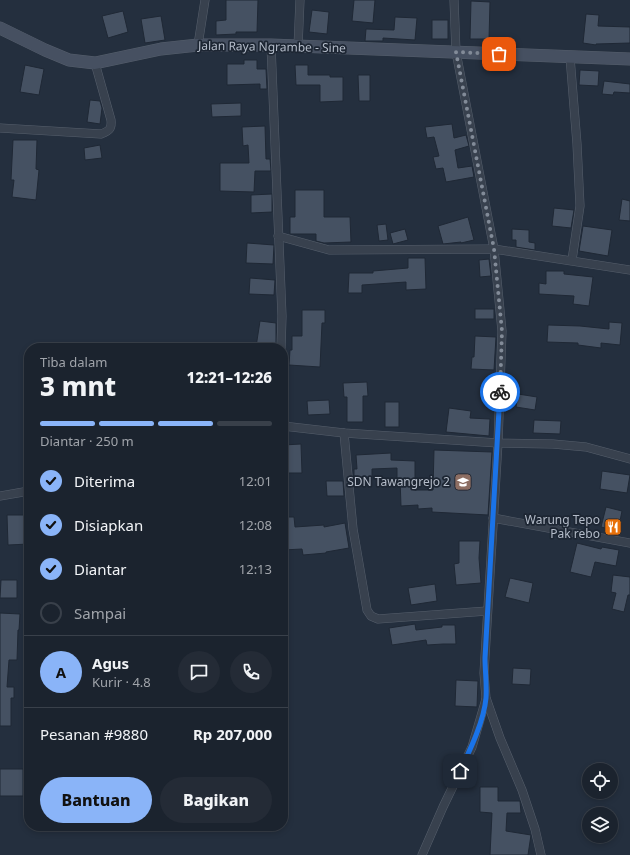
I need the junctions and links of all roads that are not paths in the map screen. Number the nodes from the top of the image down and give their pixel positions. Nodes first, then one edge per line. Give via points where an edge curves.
1 (205, 0) edge
2 (300, 0) edge
3 (454, 0) edge
4 (0, 28) edge
5 (198, 45) junction
6 (271, 45) junction
7 (298, 48) junction
8 (456, 52) junction
9 (570, 57) junction
10 (630, 60) edge
11 (95, 63) junction
12 (0, 128) edge
13 (278, 236) junction
14 (494, 249) junction
15 (572, 260) junction
16 (630, 270) edge
17 (281, 343) edge
18 (288, 427) edge
19 (344, 433) junction
20 (498, 443) junction
21 (630, 459) edge
22 (24, 492) edge
23 (0, 496) edge
24 (493, 518) junction
25 (630, 542) edge
26 (488, 611) junction
27 (486, 698) junction
28 (422, 855) edge
29 (541, 855) edge

1 - 5 street
2 - 7 street
3 - 8 street
4 - 11 main road, Jalan Raya Ngrambe - Sine via 69,60
5 - 6 main road, Jalan Raya Ngrambe - Sine
5 - 11 main road, Jalan Raya Ngrambe - Sine via 161,49
6 - 7 main road, Jalan Raya Ngrambe - Sine
6 - 13 street
7 - 8 main road, Jalan Raya Ngrambe - Sine
8 - 9 main road, Jalan Raya Ngrambe - Sine
8 - 14 street
9 - 10 main road, Jalan Raya Ngrambe - Sine
9 - 15 street via 580,206
11 - 12 street via 111,120 112,127 108,131 101,134
13 - 14 street via 330,250
13 - 17 street
14 - 15 street
14 - 20 street via 502,331
15 - 16 street
18 - 19 street
19 - 20 street
19 - 26 street via 353,529 367,610 371,616 378,619
20 - 21 street via 579,447
20 - 24 street
22 - 23 street
24 - 25 street
24 - 26 street
26 - 27 street via 484,673
27 - 28 street via 472,746
27 - 29 street via 522,790

